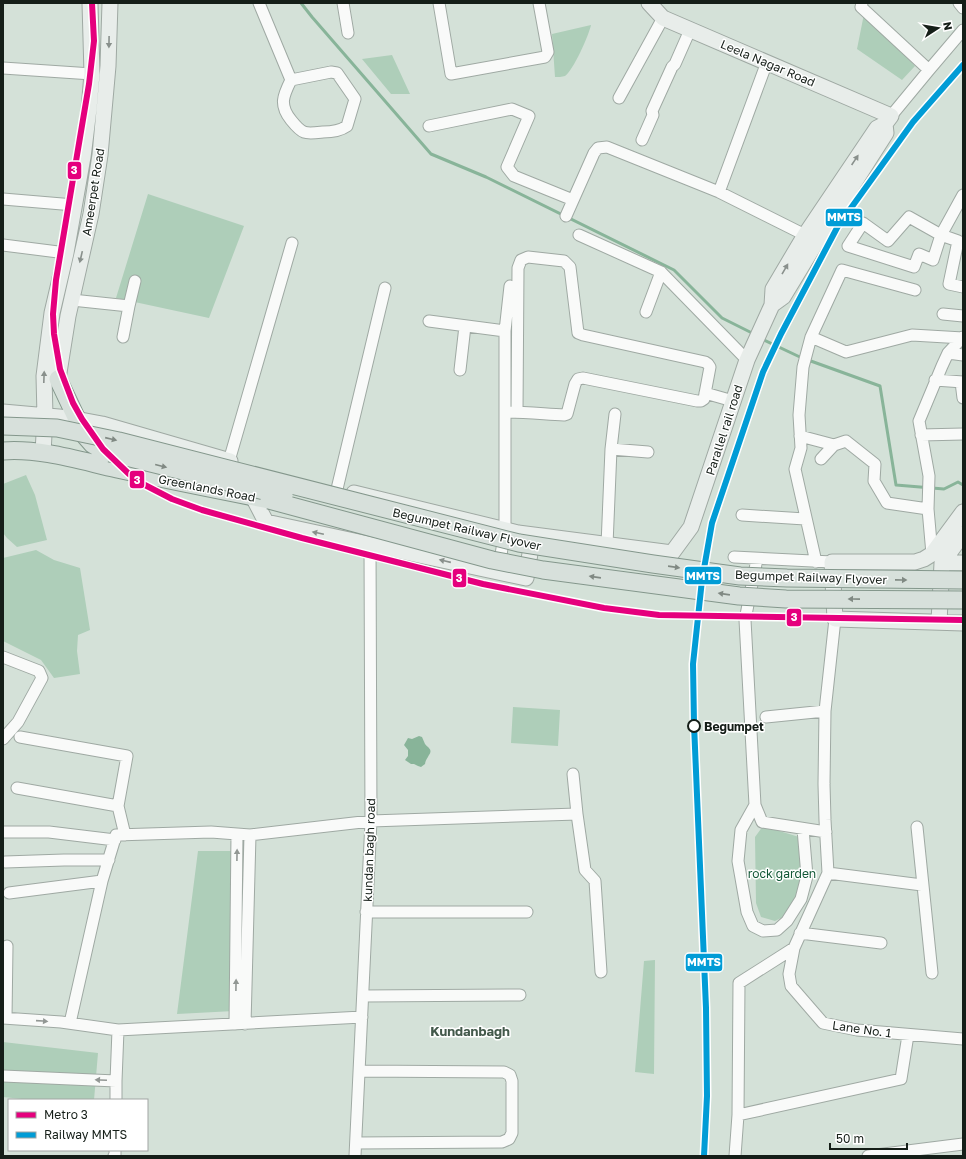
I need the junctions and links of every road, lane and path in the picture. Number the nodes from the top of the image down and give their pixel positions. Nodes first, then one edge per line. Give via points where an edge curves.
1 (90, 3) edge
2 (110, 3) edge
3 (259, 3) edge
4 (343, 3) edge
5 (439, 3) edge
6 (539, 3) edge
7 (649, 3) edge
8 (862, 3) edge
9 (959, 3) edge
10 (963, 8) edge
11 (663, 18) junction
12 (690, 30) junction
13 (963, 30) edge
14 (348, 33) dead end
15 (767, 62) junction
16 (3, 68) edge
17 (929, 70) junction
18 (92, 74) junction
19 (290, 80) junction
20 (619, 98) dead end
21 (888, 120) junction
22 (429, 126) dead end
23 (642, 140) dead end
24 (719, 192) junction
25 (963, 195) edge
26 (3, 199) edge
27 (574, 200) junction
28 (74, 205) junction
29 (959, 213) edge
30 (566, 216) dead end
31 (579, 235) dead end
32 (941, 235) junction
33 (811, 238) junction
34 (292, 243) dead end
35 (3, 245) edge
36 (66, 253) junction
37 (661, 272) junction
38 (136, 281) dead end
39 (510, 286) dead end
40 (963, 287) edge
41 (385, 288) dead end
42 (916, 290) dead end
43 (72, 300) junction
44 (129, 306) junction
45 (646, 312) dead end
46 (943, 314) dead end
47 (963, 316) edge
48 (429, 321) dead end
49 (465, 326) junction
50 (505, 332) junction
51 (123, 337) dead end
52 (811, 337) junction
53 (963, 337) edge
54 (948, 353) junction
55 (963, 356) edge
56 (747, 360) junction
57 (517, 366) junction
58 (460, 370) dead end
59 (505, 371) junction
60 (58, 379) joint
61 (935, 380) junction
62 (962, 382) edge
63 (705, 393) junction
64 (963, 398) edge
65 (733, 401) junction
66 (3, 412) edge
67 (505, 412) junction
68 (516, 412) junction
69 (615, 414) dead end
70 (45, 416) junction
71 (78, 419) junction
72 (3, 426) edge
73 (963, 434) edge
74 (921, 435) junction
75 (800, 436) junction
76 (834, 445) junction
77 (611, 449) junction
78 (3, 451) edge
79 (648, 452) dead end
80 (43, 453) junction
81 (821, 459) dead end
82 (229, 461) junction
83 (337, 489) junction
84 (261, 499) junction
85 (928, 509) junction
86 (963, 512) edge
87 (742, 515) dead end
88 (805, 519) junction
89 (505, 530) junction
90 (532, 535) junction
91 (954, 538) edge
92 (370, 544) junction
93 (607, 545) junction
94 (734, 557) dead end
95 (937, 558) junction
96 (757, 559) junction
97 (816, 562) junction
98 (832, 562) junction
99 (963, 563) edge
100 (653, 564) junction
101 (498, 573) junction
102 (963, 580) edge
103 (963, 600) edge
104 (834, 619) junction
105 (939, 622) junction
106 (959, 623) edge
107 (3, 657) edge
108 (825, 711) junction
109 (766, 717) dead end
110 (20, 737) dead end
111 (3, 739) edge
112 (573, 774) dead end
113 (17, 788) dead end
114 (755, 805) junction
115 (118, 806) junction
116 (577, 814) junction
117 (371, 821) junction
118 (917, 827) dead end
119 (803, 829) junction
120 (3, 832) edge
121 (826, 832) junction
122 (125, 834) junction
123 (238, 834) junction
124 (250, 835) junction
125 (115, 840) junction
126 (109, 860) junction
127 (6, 862) dead end
128 (828, 873) junction
129 (102, 881) junction
130 (922, 885) junction
131 (9, 893) dead end
132 (248, 905) junction
133 (237, 906) junction
134 (366, 912) junction
135 (527, 912) dead end
136 (800, 933) junction
137 (242, 934) junction
138 (881, 943) dead end
139 (7, 946) dead end
140 (794, 948) junction
141 (601, 972) dead end
142 (932, 974) dead end
143 (520, 995) dead end
144 (364, 996) junction
145 (362, 1017) junction
146 (5, 1018) edge
147 (70, 1023) junction
148 (240, 1024) junction
149 (118, 1030) junction
150 (908, 1035) junction
151 (963, 1039) edge
152 (360, 1071) junction
153 (3, 1076) edge
154 (116, 1081) junction
155 (116, 1099) edge
156 (738, 1115) junction
157 (356, 1143) junction
158 (963, 1144) edge
159 (355, 1156) edge
160 (735, 1156) edge
161 (868, 1156) edge

1 - 18 street, Ameerpet Road
2 -> 43 street, Ameerpet Road via 108,66 100,155 91,214
3 - 19 street
4 - 14 street
5 - 6 street via 451,74 545,57 548,52
7 - 11 street, Leela Nagar Road
8 - 17 street via 861,7
9 - 10 street
11 - 12 street, Leela Nagar Road
11 - 20 street
12 - 15 street, Leela Nagar Road
12 - 23 street via 652,110 653,115
13 - 17 street, Parallel rail road
15 - 21 street, Leela Nagar Road
15 - 24 street
16 - 18 street
17 - 21 street, Parallel rail road
18 - 28 street, Ameerpet Road via 83,158
19 - 19 street via 337,73 355,99 347,126 312,134 299,130 284,107 285,91
21 - 33 street, Parallel rail road via 877,128
22 - 27 street via 512,109 529,116 507,167 508,170 514,176
24 - 27 street via 607,147 598,148 594,153
24 - 33 street
25 - 29 street
26 - 28 street
27 - 30 street
28 - 36 street, Ameerpet Road
29 - 32 street
31 - 37 street
32 - 32 street via 933,260 919,254 914,267 848,246 863,222 888,241 909,217
32 - 40 street via 958,241 950,284
33 - 56 street, Parallel rail road via 773,289 769,311
34 - 82 street
35 - 36 street
70 -> 36 street, Ameerpet Road via 44,376 52,313
37 - 45 street
37 - 56 street
38 - 44 street
39 - 50 street
41 - 83 street
42 - 52 street via 842,270
43 - 44 street
43 - 60 street, Ameerpet Road
44 - 51 street
46 - 47 street
48 - 49 street
49 - 50 street
49 - 58 street
50 - 59 street
52 - 53 street via 846,352 912,335
52 - 75 street via 804,367
53 - 54 street
54 - 55 street
54 - 61 street
56 - 65 street, Parallel rail road
57 - 59 street
57 - 63 street via 518,268 521,260 528,257 564,261 570,267 572,276 578,333 705,362 710,367
57 - 68 street
59 - 67 street
60 - 71 main road
61 - 62 street
61 - 74 street via 919,420
62 - 64 street
63 - 65 street
63 - 68 street via 704,399 697,401 583,378 578,379 575,384 567,414
65 - 93 street, Parallel rail road via 691,527 672,553
66 - 70 street
67 - 68 street
67 - 89 street
69 - 77 street
70 - 71 street
70 - 80 street, Ameerpet Road
71 - 82 street
71 -> 100 main road, bridge via 85,436 92,444 110,453 519,554 602,563
72 -> 100 main road, Begumpet Railway Flyover, bridge via 57,428 78,432 519,543
73 - 74 street
74 - 85 street via 929,476
75 - 76 street
75 - 88 street via 795,469
76 - 81 street
76 - 85 street via 846,441 875,464 874,481 887,503
77 - 79 street
77 - 93 street
78 - 80 main road, Greenlands Road
80 - 84 main road, Greenlands Road
82 - 83 street
83 - 89 street
92 -> 84 street via 266,522
103 -> 84 main road, Begumpet Railway Flyover, bridge via 786,599 739,596 543,570 492,560
85 - 95 street
86 - 91 street
87 - 88 street
88 - 97 street
89 - 90 street
89 - 101 street
90 - 93 street
90 - 101 street via 526,578
91 - 95 street
101 -> 92 street
92 - 117 street, kundan bagh road
94 - 96 street
95 - 98 street via 915,562
95 - 99 street
95 - 105 street
96 - 97 street
96 - 114 street via 745,620
97 - 98 street
98 - 104 street
100 -> 102 main road, Begumpet Railway Flyover, bridge via 740,576
104 - 105 street
104 - 108 street
105 - 106 street
107 - 111 street via 39,671 42,678 18,722
108 - 109 street
108 - 121 street
110 - 115 street via 127,756
112 - 116 street
113 - 115 street
114 - 119 street via 762,822
114 - 119 street via 741,830 738,861 746,912 753,926 763,931 777,930 787,921 802,899 807,876
115 - 122 street
116 - 117 street
116 - 141 street via 585,870 595,881
117 - 124 street
117 - 134 street, kundan bagh road
118 - 130 street
119 - 121 street
120 - 125 street via 49,832
121 - 128 street
122 - 123 street
122 - 125 street via 116,835
123 - 124 street
133 -> 123 street
124 - 132 street
125 - 126 street
126 - 127 street
126 - 129 street
128 - 130 street
128 - 136 street, Lane No. 1
129 - 131 street
129 - 147 street
130 - 142 street
132 - 133 street
132 - 137 street
133 - 137 street
134 - 135 street
134 - 144 street, kundan bagh road
136 - 138 street
136 - 140 street, Lane No. 1
137 - 148 street
139 - 146 street
140 - 150 street, Lane No. 1 via 789,974 791,986 824,1023 857,1030
140 - 156 street via 739,983
143 - 144 street
144 - 145 street, kundan bagh road
145 - 148 street
145 - 152 street, kundan bagh road
146 -> 147 street
147 - 149 street
148 - 149 street
149 - 154 street
150 - 151 street, Lane No. 1
150 - 156 street via 901,1079
152 - 157 street, kundan bagh road
152 - 157 street via 504,1072 510,1075 512,1081 512,1133 509,1139 502,1142
154 -> 153 street
154 - 155 street
156 - 160 street
157 - 159 street, kundan bagh road
158 - 161 street

